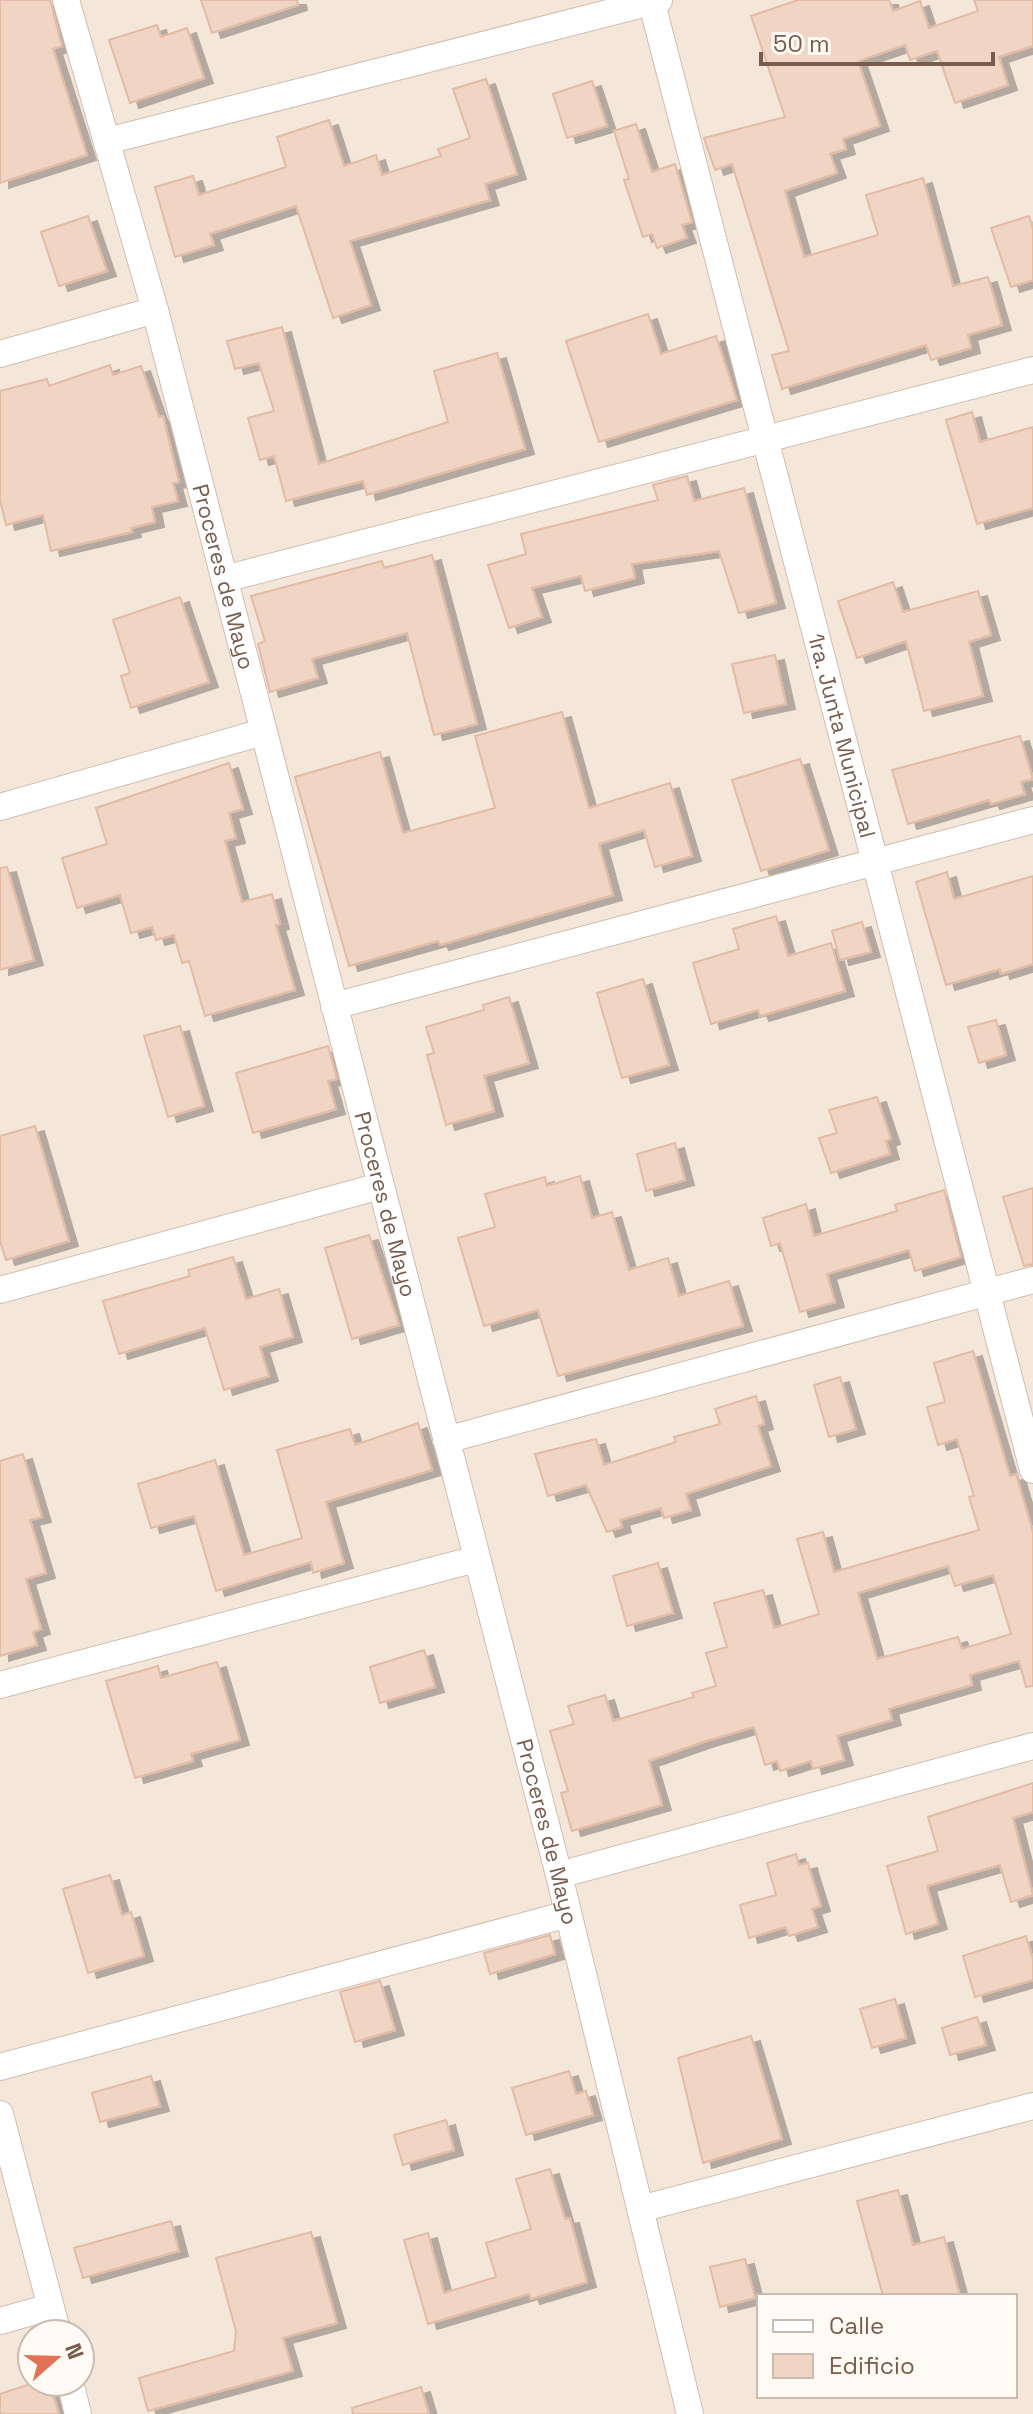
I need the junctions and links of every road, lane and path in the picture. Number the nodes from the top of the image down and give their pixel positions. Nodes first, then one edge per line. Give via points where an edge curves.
1 (66, 0) edge
2 (654, 1) edge
3 (107, 141) junction
4 (155, 310) junction
5 (0, 354) edge
6 (1033, 370) edge
7 (765, 440) junction
8 (224, 579) junction
9 (263, 732) junction
10 (0, 807) edge
11 (1033, 820) edge
12 (875, 862) junction
13 (334, 1006) junction
14 (380, 1186) junction
15 (1033, 1280) edge
16 (0, 1290) edge
17 (987, 1292) junction
18 (446, 1440) junction
19 (1033, 1470) edge
20 (476, 1559) junction
21 (0, 1685) edge
22 (1033, 1746) edge
23 (559, 1875) junction
24 (568, 1914) junction
25 (0, 2067) edge
26 (1033, 2106) edge
27 (0, 2114) edge
28 (640, 2209) junction
29 (50, 2307) junction
30 (53, 2318) edge
31 (0, 2321) edge
32 (690, 2414) edge

1 - 3 street, Proceres de Mayo
2 - 3 street
2 - 7 street, 1ra. Junta Municipal
3 - 4 street, Proceres de Mayo
4 - 5 street
4 - 8 street, Proceres de Mayo
6 - 7 street
7 - 8 street
7 - 12 street, 1ra. Junta Municipal
8 - 9 street, Proceres de Mayo
9 - 10 street
9 - 13 street, Proceres de Mayo
11 - 12 street
12 - 13 street
12 - 17 street, 1ra. Junta Municipal
13 - 14 street, Proceres de Mayo
14 - 16 street
14 - 18 street, Proceres de Mayo
15 - 17 street
17 - 18 street
17 - 19 street, 1ra. Junta Municipal
18 - 20 street, Proceres de Mayo
20 - 21 street
20 - 23 street, Proceres de Mayo
22 - 23 street
23 - 24 street, Proceres de Mayo
24 - 25 street
24 - 28 street, Proceres de Mayo
26 - 28 street
27 - 29 street
28 - 32 street, Proceres de Mayo
29 - 30 street
29 - 31 street

